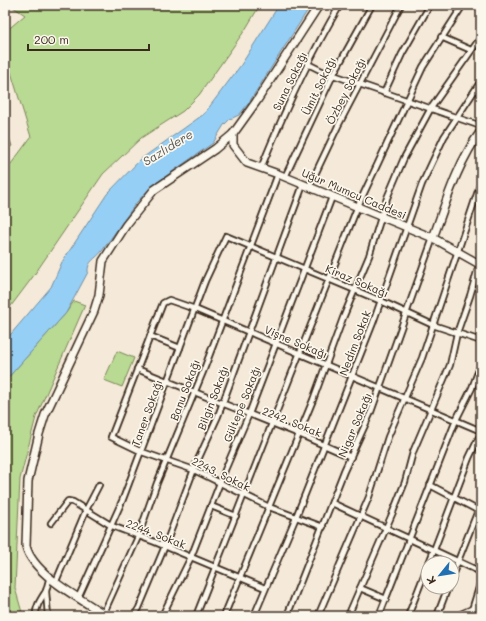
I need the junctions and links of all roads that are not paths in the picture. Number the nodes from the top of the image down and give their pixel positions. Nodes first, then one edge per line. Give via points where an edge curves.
1 (320, 5) edge
2 (340, 5) edge
3 (372, 5) edge
4 (401, 5) edge
5 (430, 5) edge
6 (463, 5) edge
7 (481, 37) edge
8 (441, 38) junction
9 (471, 50) junction
10 (308, 64) junction
11 (333, 75) junction
12 (481, 81) edge
13 (360, 85) junction
14 (384, 93) junction
15 (408, 100) junction
16 (431, 108) junction
17 (457, 117) junction
18 (481, 126) edge
19 (481, 131) edge
20 (233, 134) junction
21 (261, 168) junction
22 (278, 174) junction
23 (285, 177) junction
24 (481, 182) edge
25 (306, 186) junction
26 (332, 197) junction
27 (357, 208) junction
28 (381, 217) junction
29 (408, 228) junction
30 (226, 236) joint
31 (434, 238) junction
32 (250, 248) junction
33 (457, 252) junction
34 (277, 257) junction
35 (480, 262) edge
36 (304, 269) junction
37 (329, 279) junction
38 (354, 291) junction
39 (381, 301) junction
40 (195, 309) junction
41 (406, 313) junction
42 (222, 320) junction
43 (433, 325) junction
44 (249, 332) junction
45 (457, 333) junction
46 (150, 336) junction
47 (481, 341) edge
48 (275, 343) junction
49 (180, 348) junction
50 (300, 354) junction
51 (481, 364) edge
52 (326, 365) junction
53 (137, 369) junction
54 (352, 376) junction
55 (168, 382) junction
56 (380, 388) junction
57 (194, 393) junction
58 (405, 398) junction
59 (222, 403) junction
60 (432, 410) junction
61 (249, 414) junction
62 (456, 420) junction
63 (273, 423) junction
64 (481, 432) edge
65 (299, 434) junction
66 (325, 445) junction
67 (142, 452) junction
68 (351, 457) junction
69 (168, 460) junction
70 (194, 470) junction
71 (219, 484) junction
72 (99, 485) dead end
73 (430, 486) junction
74 (244, 496) junction
75 (453, 499) junction
76 (481, 503) edge
77 (332, 504) junction
78 (211, 506) junction
79 (269, 507) junction
80 (86, 510) junction
81 (480, 511) edge
82 (236, 516) junction
83 (296, 517) junction
84 (361, 517) junction
85 (51, 523) dead end
86 (112, 526) junction
87 (323, 527) junction
88 (385, 528) junction
89 (138, 537) junction
90 (409, 539) junction
91 (165, 546) junction
92 (434, 550) junction
93 (432, 555) edge
94 (444, 555) edge
95 (191, 557) junction
96 (460, 557) edge
97 (460, 563) edge
98 (214, 567) junction
99 (481, 572) edge
100 (50, 576) junction
101 (240, 578) junction
102 (57, 579) junction
103 (481, 581) edge
104 (420, 585) edge
105 (265, 588) junction
106 (360, 588) junction
107 (46, 591) junction
108 (80, 594) junction
109 (445, 595) edge
110 (386, 599) junction
111 (481, 606) edge
112 (472, 610) junction
113 (106, 613) edge
114 (36, 616) edge
115 (48, 616) edge
116 (113, 616) edge
117 (134, 616) edge
118 (162, 616) edge
119 (196, 616) edge
120 (224, 616) edge
121 (254, 616) edge
122 (287, 616) edge
123 (318, 616) edge
124 (348, 616) edge
125 (379, 616) edge
126 (408, 616) edge
127 (437, 616) edge
128 (459, 616) edge

1 - 20 main road
2 - 10 street, Suna Sokağı
3 - 11 street, Ümit Sokağı
4 - 13 street, Özbey Sokağı
5 - 14 street via 402,54
6 - 8 street
7 - 9 street
8 - 9 street
8 - 15 street via 423,67
9 - 16 street
10 - 11 street
10 - 21 street, Suna Sokağı
11 - 13 street
11 - 23 street, Ümit Sokağı
12 - 17 street, Nedim Sokak
13 - 14 street
13 - 25 street, Özbey Sokağı
14 - 15 street
15 - 16 street
15 - 27 street
16 - 17 street
16 - 28 street via 404,158
17 - 18 street
17 - 29 street, Nedim Sokak via 444,137 425,178
19 - 31 main road via 462,165
20 - 21 main road, Uğur Mumcu Caddesi via 233,145 247,163
20 - 100 main road via 154,190 126,225 103,261 99,295 94,311 45,415 28,481 27,554
21 - 22 main road, Uğur Mumcu Caddesi
22 - 23 main road, Uğur Mumcu Caddesi
22 - 32 street, Banu Sokağı
23 - 25 main road, Uğur Mumcu Caddesi
24 - 33 street
25 - 26 main road, Uğur Mumcu Caddesi
25 - 34 street, Bilgin Sokağı
26 - 27 main road, Uğur Mumcu Caddesi
26 - 36 street, Gültepe Sokağı
27 - 28 main road, Uğur Mumcu Caddesi
27 - 37 street
28 - 29 main road, Uğur Mumcu Caddesi
28 - 38 street via 369,256
29 - 31 main road, Uğur Mumcu Caddesi
29 - 39 street, Nedim Sokak
30 - 32 street, Kiraz Sokağı
30 - 40 street, Taner Sokağı
31 - 33 main road, Uğur Mumcu Caddesi
31 - 41 street, Nigar Sokağı
32 - 34 street, Kiraz Sokağı
32 - 42 street, Banu Sokağı
33 - 35 main road, Uğur Mumcu Caddesi
33 - 43 street
34 - 36 street, Kiraz Sokağı
34 - 44 street, Bilgin Sokağı
35 - 45 street
36 - 37 street, Kiraz Sokağı
36 - 48 street, Gültepe Sokağı
37 - 38 street, Kiraz Sokağı
37 - 50 street
38 - 39 street, Kiraz Sokağı
38 - 52 street
39 - 41 street, Kiraz Sokağı
39 - 54 street, Nedim Sokak
40 - 42 street, Vişne Sokağı
40 - 46 street, Vişne Sokağı via 169,300 163,303
40 - 49 street, Taner Sokağı
41 - 43 street, Kiraz Sokağı
41 - 56 street, Nigar Sokağı
42 - 44 street, Vişne Sokağı
42 - 57 street, Banu Sokağı
43 - 45 street, Kiraz Sokağı
43 - 58 street
44 - 48 street, Vişne Sokağı
44 - 59 street, Bilgin Sokağı
45 - 47 street, Kiraz Sokağı
45 - 60 street via 450,365
46 - 49 street
46 - 53 street
48 - 50 street, Vişne Sokağı
48 - 61 street, Gültepe Sokağı
49 - 55 street, Taner Sokağı
50 - 52 street, Vişne Sokağı
50 - 63 street
51 - 62 street
52 - 54 street, Vişne Sokağı
52 - 65 street
53 - 55 street, 2242. Sokak
53 - 67 street, 2243. Sokak via 111,437
54 - 56 street, Vişne Sokağı
54 - 66 street, Nedim Sokak
55 - 57 street, 2242. Sokak
55 - 67 street, Taner Sokağı
56 - 58 street, Vişne Sokağı
56 - 68 street, Nigar Sokağı
57 - 59 street, 2242. Sokak
57 - 69 street, Banu Sokağı
58 - 60 street, Vişne Sokağı
58 - 84 street via 388,437
59 - 61 street, 2242. Sokak
59 - 70 street, Bilgin Sokağı
60 - 62 street, Vişne Sokağı
60 - 88 street via 413,452
61 - 63 street, 2242. Sokak
61 - 71 street, Gültepe Sokağı
62 - 64 street, Vişne Sokağı
62 - 73 street
63 - 65 street, 2242. Sokak
63 - 74 street
64 - 75 street
65 - 66 street, 2242. Sokak
65 - 79 street
66 - 68 street, 2242. Sokak
66 - 83 street, Nedim Sokak
67 - 69 street, 2243. Sokak
67 - 86 street, Taner Sokağı
68 - 77 street, Nigar Sokağı
69 - 70 street, 2243. Sokak
69 - 89 street, Banu Sokağı
70 - 71 street, 2243. Sokak
70 - 91 street, Bilgin Sokağı
71 - 74 street, 2243. Sokak
71 - 78 street, Gültepe Sokağı
72 - 80 street
73 - 75 street
73 - 90 street
74 - 79 street, 2243. Sokak
74 - 82 street
75 - 81 street
75 - 92 street
76 - 81 street
77 - 84 street
77 - 87 street, Nigar Sokağı
78 - 82 street
78 - 95 street, Gültepe Sokağı
79 - 83 street, 2243. Sokak
79 - 101 street
80 - 85 street, 2244. Sokak via 68,501
80 - 86 street, 2244. Sokak
80 - 102 street
81 - 96 street
82 - 98 street
83 - 87 street, 2243. Sokak
83 - 105 street, Nedim Sokak
84 - 88 street
84 - 123 street
86 - 89 street, 2244. Sokak
86 - 108 street, Taner Sokağı
87 - 122 street, Nigar Sokağı
88 - 90 street
88 - 106 street
89 - 91 street, 2244. Sokak
89 - 113 street, Banu Sokağı
90 - 92 street
90 - 110 street
91 - 95 street, 2244. Sokak
91 - 117 street, Bilgin Sokağı
92 - 93 street
92 - 94 street
95 - 98 street, 2244. Sokak
95 - 118 street, Gültepe Sokağı
97 - 99 street
98 - 101 street, 2244. Sokak
98 - 119 street
100 - 102 main road
100 - 107 street
100 - 113 main road
101 - 105 street, 2244. Sokak
101 - 120 street
102 - 108 main road
103 - 112 street
104 - 126 street
105 - 121 street, Nedim Sokak
106 - 110 street
106 - 124 street
107 - 114 street via 39,602
107 - 115 street
108 - 113 main road
109 - 127 street
110 - 125 street
111 - 112 main road
112 - 128 main road
113 - 116 main road

